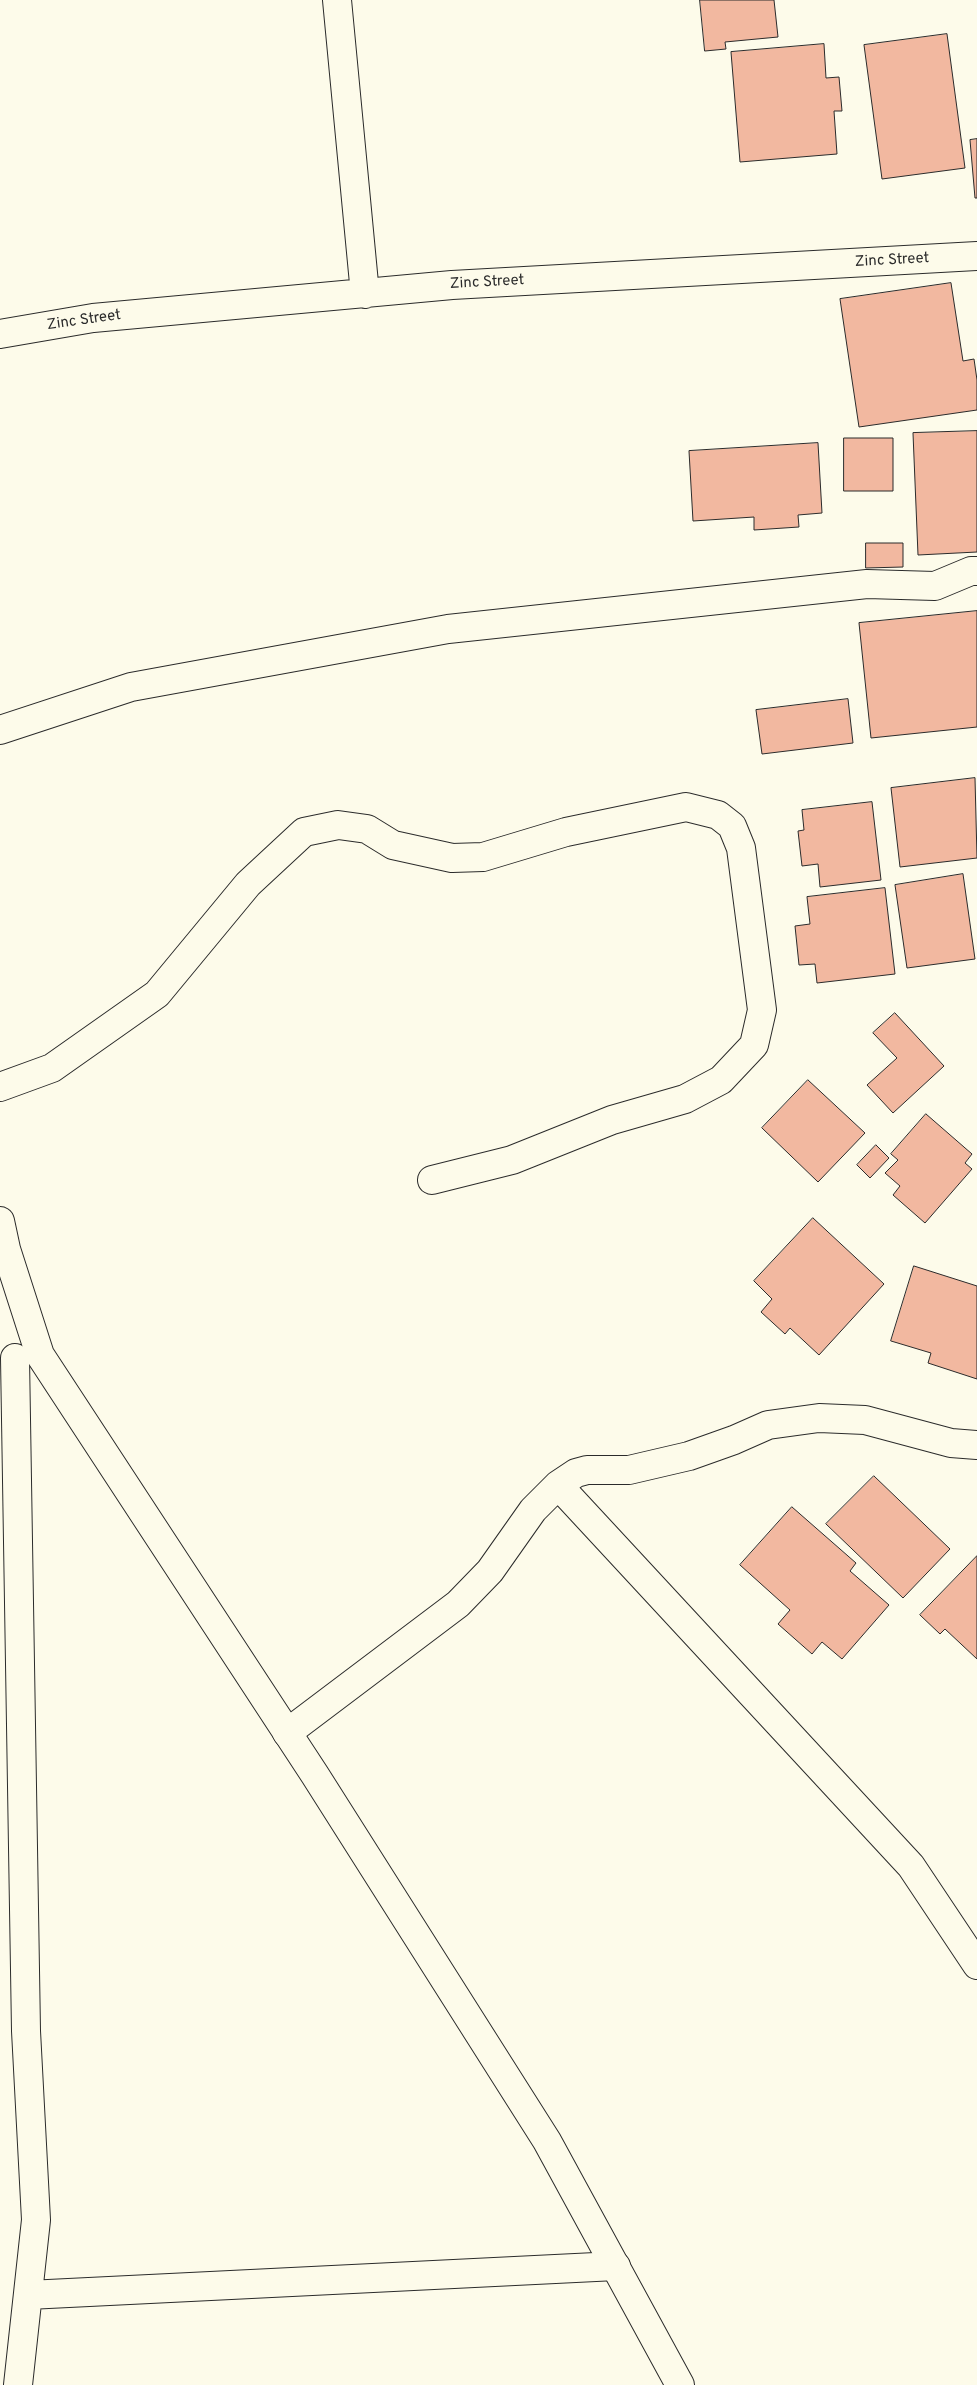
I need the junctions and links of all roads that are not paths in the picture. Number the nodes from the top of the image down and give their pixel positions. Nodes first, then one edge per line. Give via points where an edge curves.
1 (337, 0) edge
2 (977, 256) edge
3 (365, 294) junction
4 (0, 334) edge
5 (977, 571) edge
6 (0, 730) edge
7 (0, 1086) edge
8 (432, 1180) dead end
9 (0, 1221) edge
10 (18, 1358) edge
11 (977, 1445) edge
12 (558, 1485) junction
13 (287, 1733) junction
14 (977, 1965) edge
15 (616, 2266) junction
16 (28, 2295) junction
17 (18, 2385) edge
18 (680, 2385) edge

1 - 3 street
2 - 3 street, Zinc Street via 452,285
3 - 4 street, Zinc Street via 93,318
5 - 6 street via 935,586 866,584 448,629 131,687
7 - 8 street via 52,1068 157,994 248,884 304,832 338,825 367,830 393,845 452,858 483,857 566,832 686,807 718,815 732,826 741,848 762,1010 754,1045 721,1080 685,1099 612,1120 512,1160
9 - 10 street
10 - 13 street
10 - 16 street via 26,2031 36,2220
11 - 12 street via 950,1443 865,1420 819,1418 768,1425 689,1456 629,1470 587,1470
12 - 13 street via 533,1510 490,1571 458,1604
12 - 14 street via 911,1866
13 - 15 street via 547,2141
15 - 16 street
15 - 18 street
16 - 17 street

